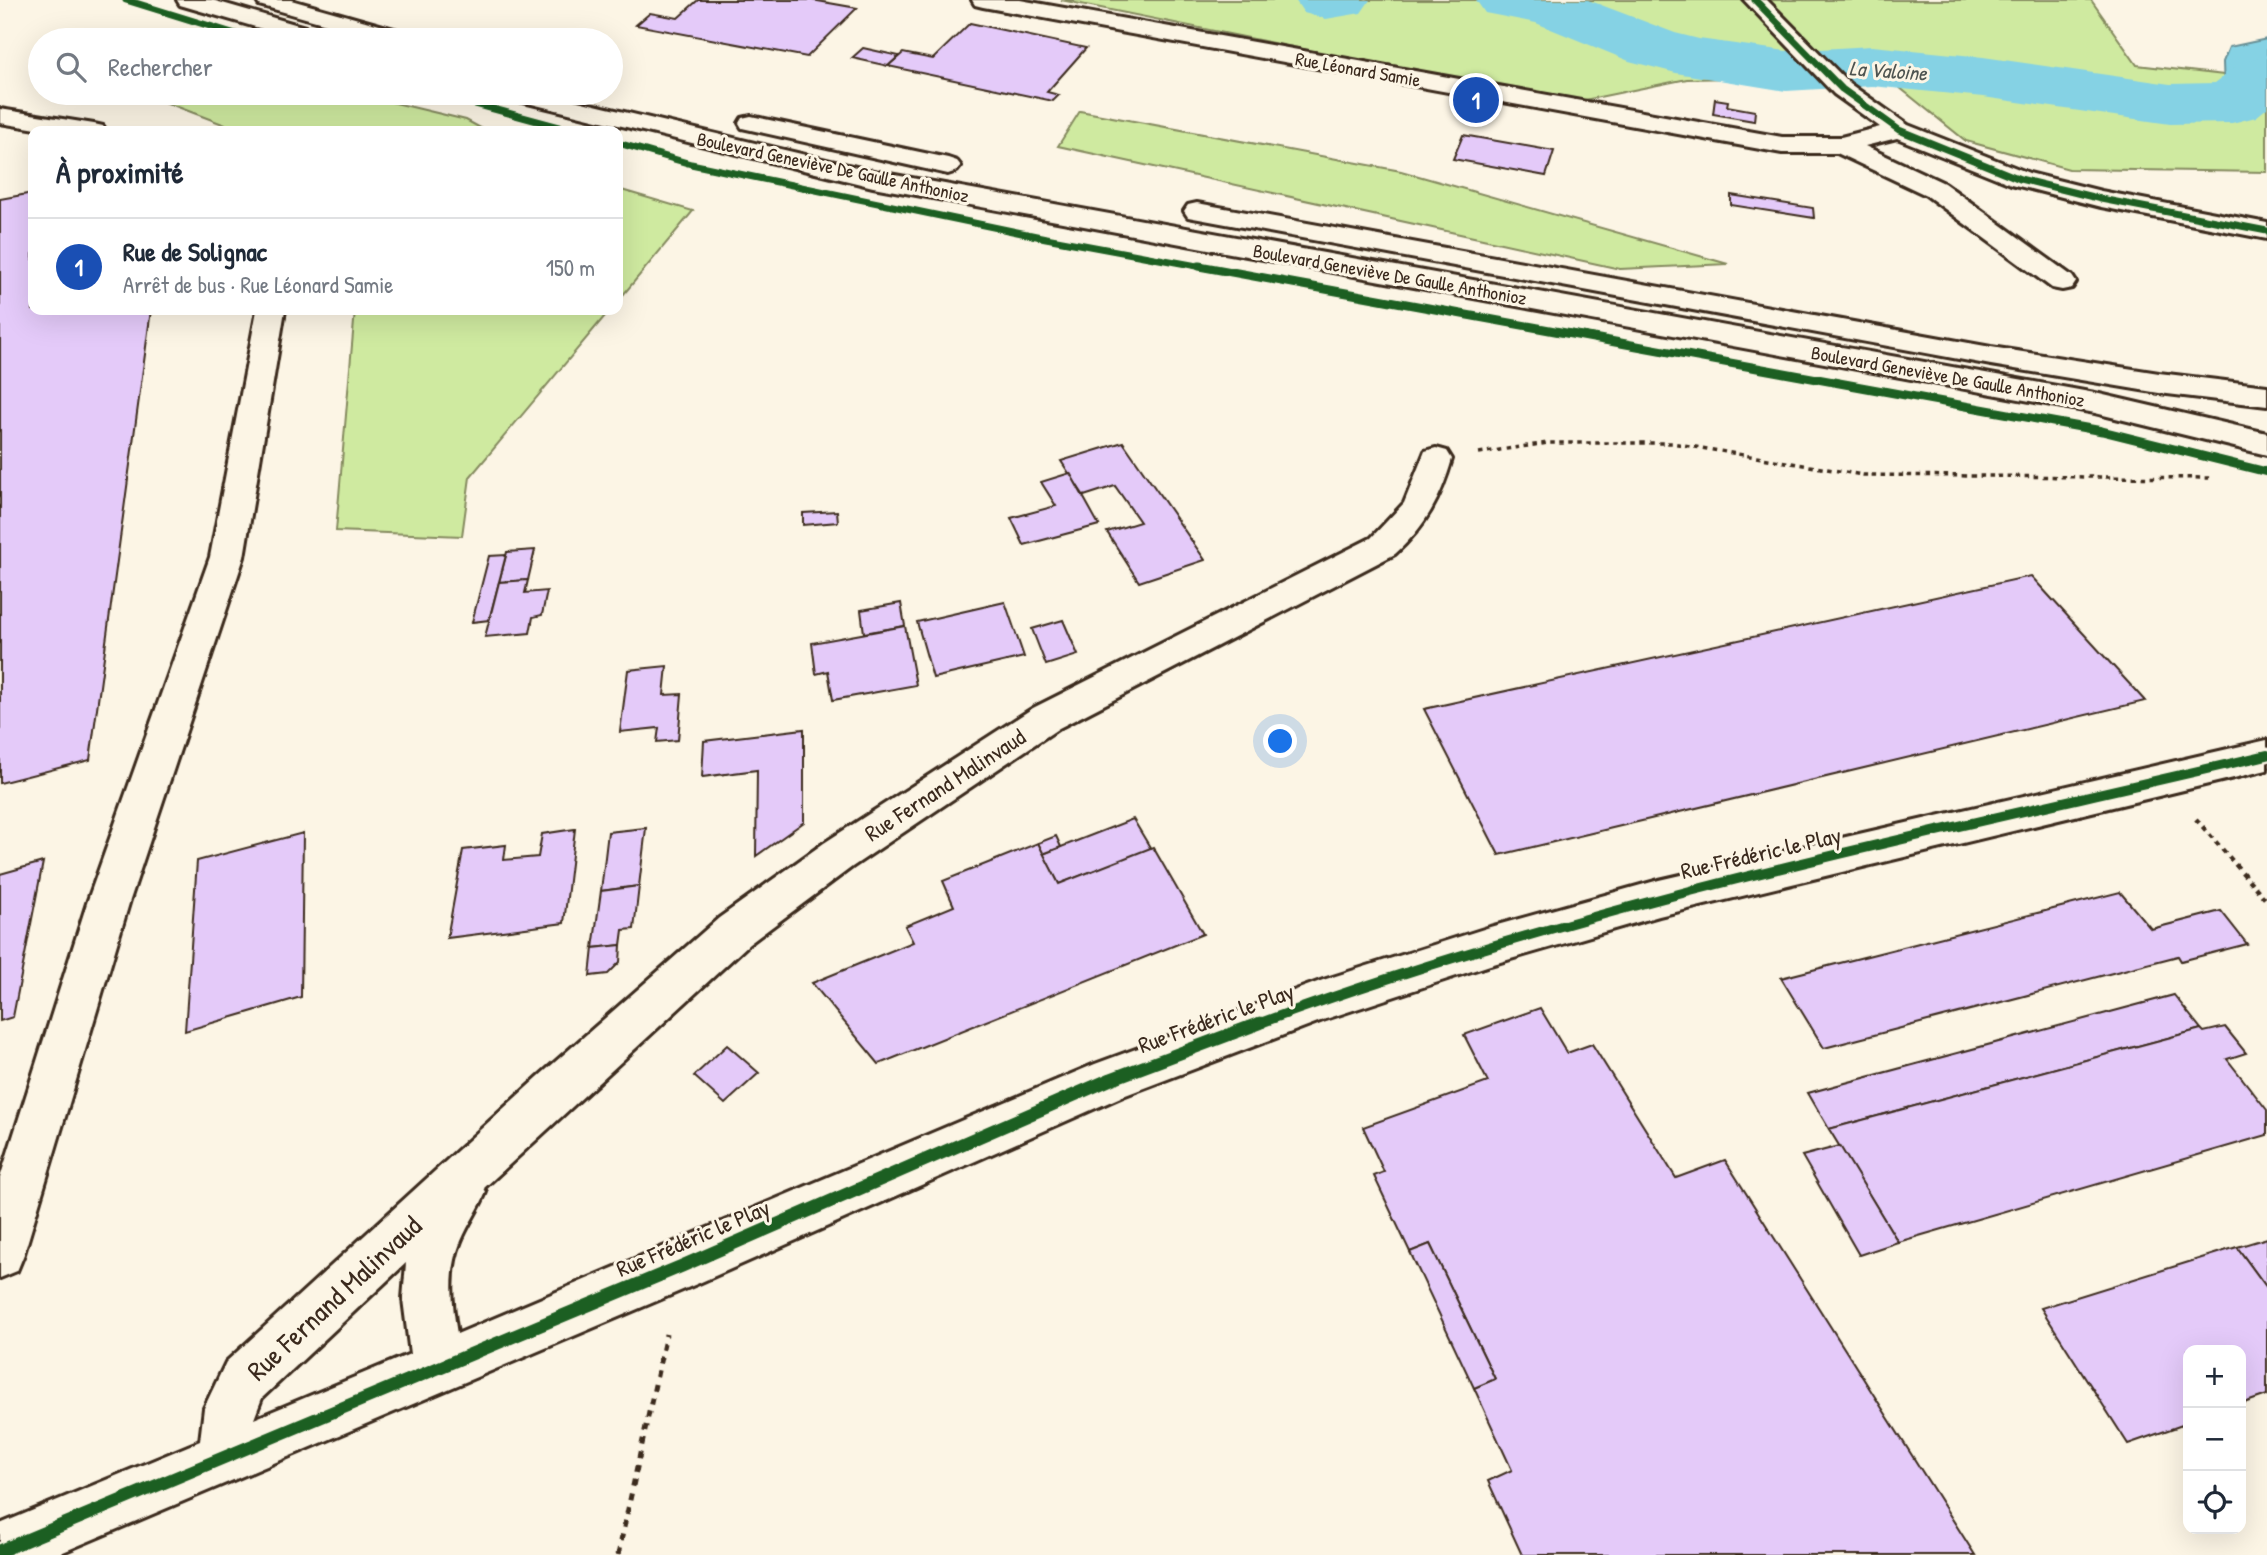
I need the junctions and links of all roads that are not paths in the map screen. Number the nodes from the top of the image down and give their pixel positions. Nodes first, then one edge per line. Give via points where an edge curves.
1 (188, 0) edge
2 (267, 0) edge
3 (983, 0) edge
4 (1755, 0) edge
5 (283, 28) edge
6 (365, 28) edge
7 (623, 93) edge
8 (565, 105) edge
9 (690, 108) dead end
10 (0, 116) edge
11 (729, 118) dead end
12 (63, 126) edge
13 (1899, 130) junction
14 (1841, 145) junction
15 (968, 170) dead end
16 (1173, 207) dead end
17 (2267, 231) edge
18 (2062, 282) dead end
19 (270, 315) edge
20 (2267, 396) edge
21 (2267, 444) edge
22 (1436, 459) road end
23 (2267, 755) edge
24 (477, 1166) junction
25 (0, 1254) edge
26 (438, 1368) junction
27 (226, 1456) junction
28 (0, 1550) edge

1 - 5 street
2 - 6 street
3 - 14 street, Rue Léonard Samie via 1782,145
4 - 13 street via 1842,89
7 - 9 street, Boulevard Geneviève De Gaulle Anthonioz
8 - 21 street, Boulevard Geneviève De Gaulle Anthonioz via 873,179 2095,403
10 - 12 street
11 - 15 street, Boulevard Geneviève De Gaulle Anthonioz
13 - 14 street, Rue Léonard Samie
13 - 17 street via 2020,179
14 - 18 street via 1935,189
16 - 20 street, Boulevard Geneviève De Gaulle Anthonioz via 1991,356
19 - 25 street via 227,557 109,900
22 - 24 street, Rue Fernand Malinvaud via 1426,495 1410,522 1383,546 1046,718 838,855 734,931
23 - 26 street, Rue Frédéric le Play via 1659,898 1323,1000 1111,1079
24 - 26 street, Rue Fernand Malinvaud via 432,1252 428,1288
24 - 27 street, Rue Fernand Malinvaud via 243,1380 231,1399
26 - 27 street, Rue Frédéric le Play
27 - 28 street

